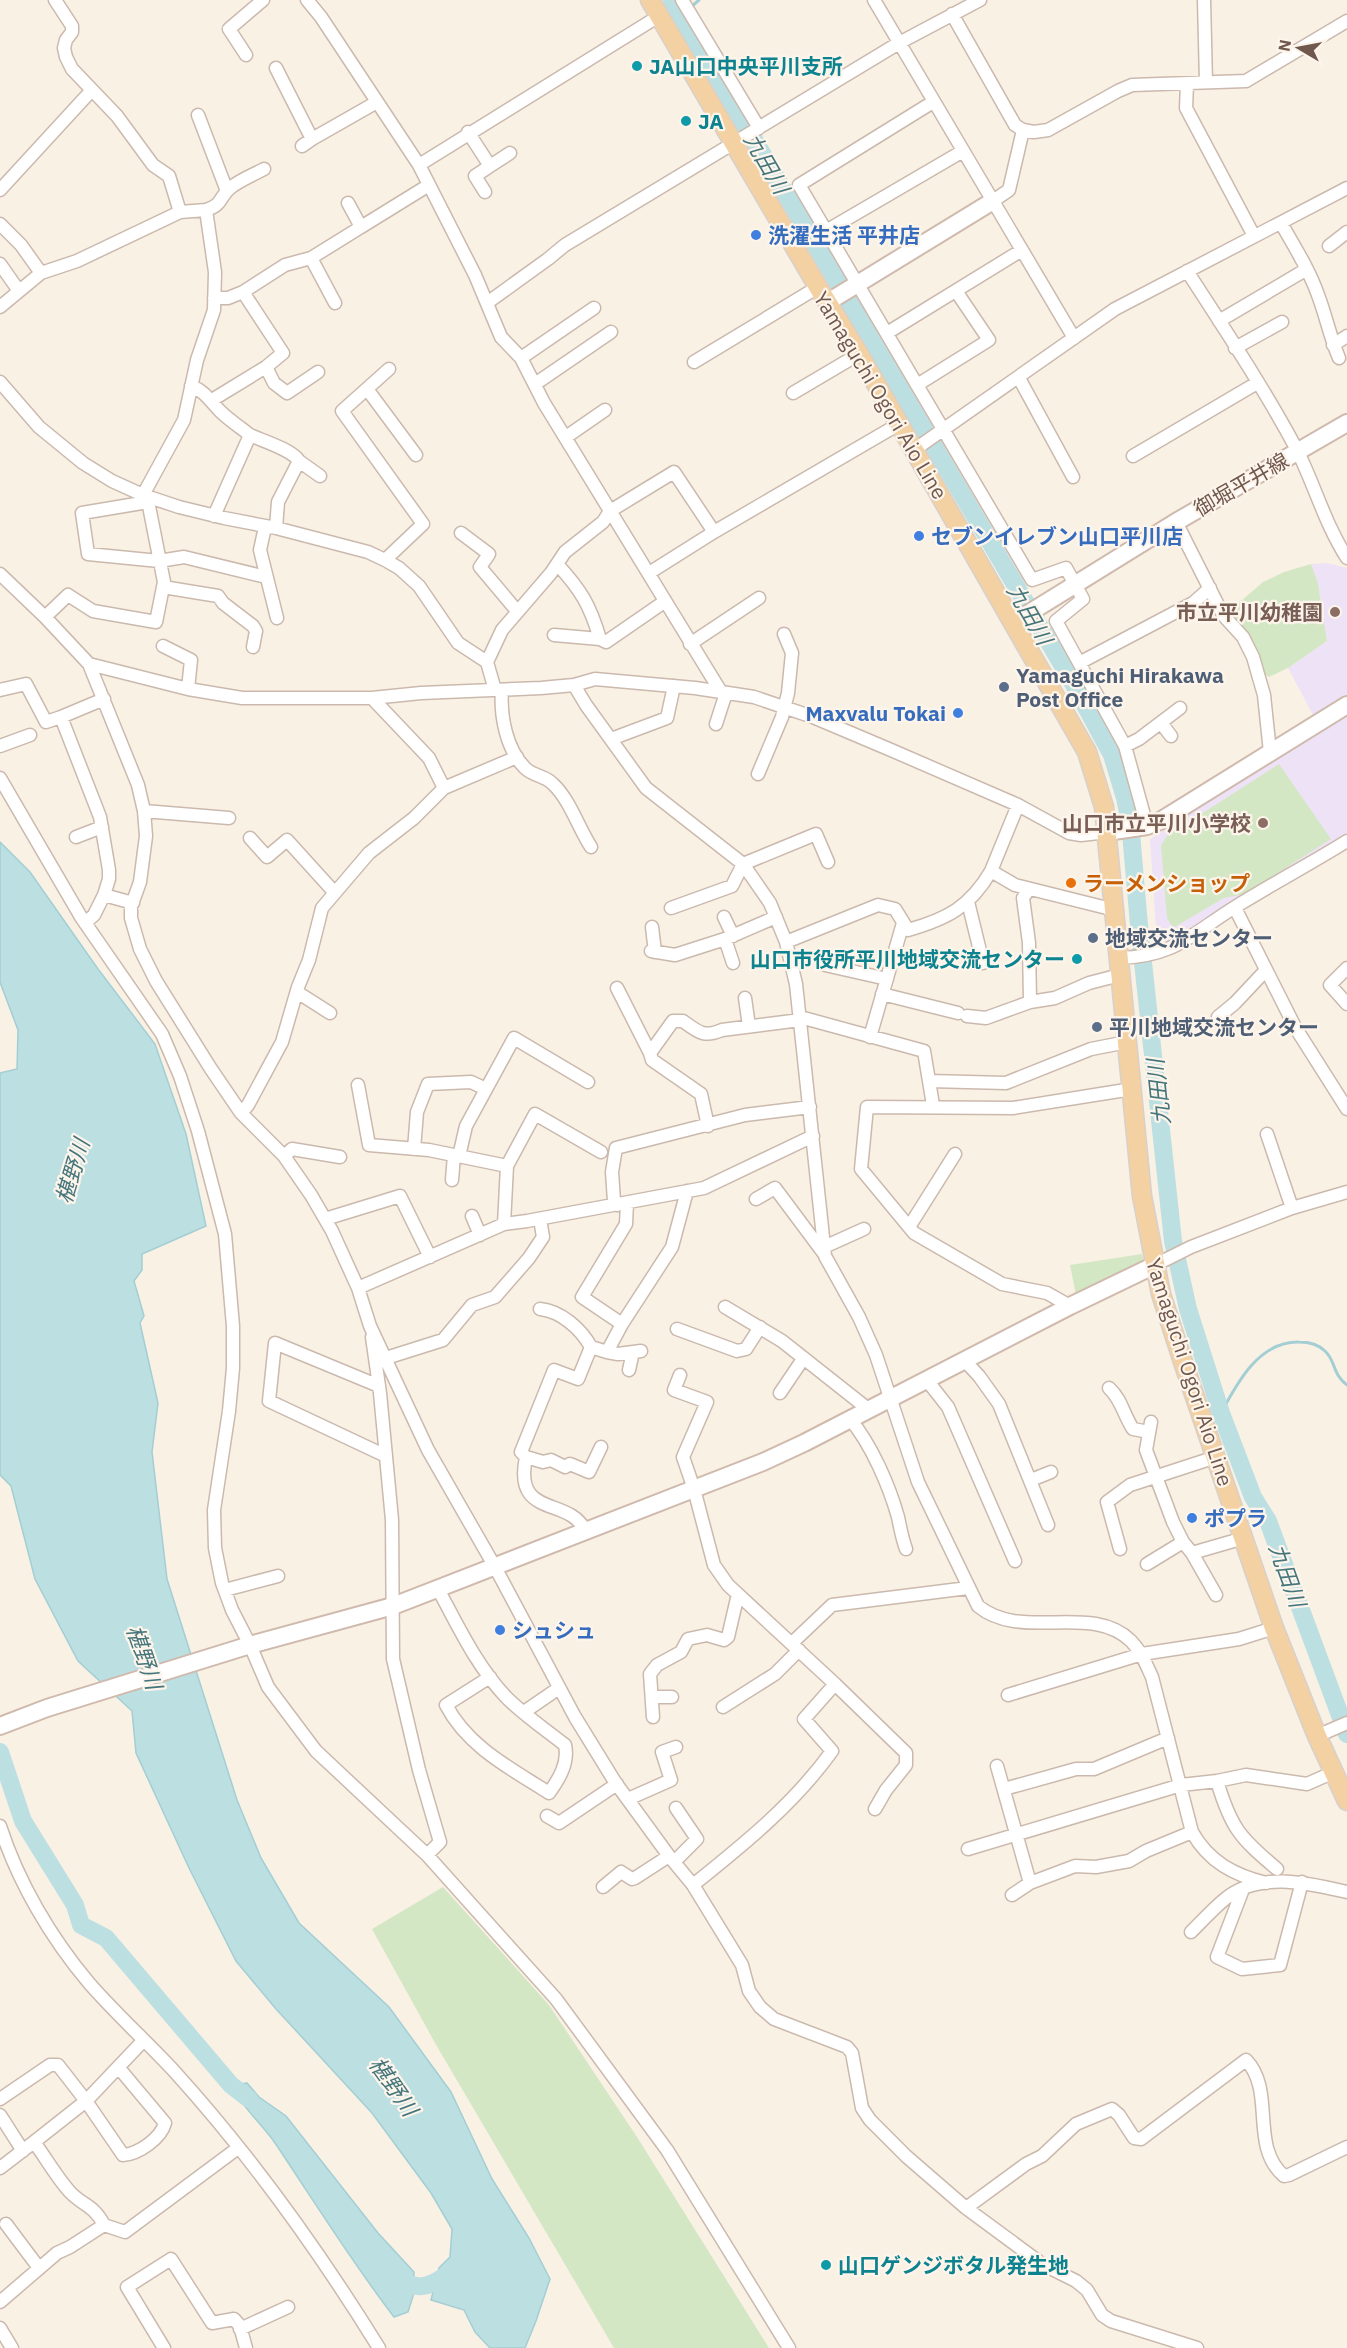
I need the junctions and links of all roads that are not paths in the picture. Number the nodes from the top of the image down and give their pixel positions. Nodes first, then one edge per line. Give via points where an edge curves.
1 (55, 0) edge
2 (263, 0) edge
3 (307, 0) edge
4 (874, 0) edge
5 (980, 0) edge
6 (1204, 0) edge
7 (686, 6) edge
8 (655, 8) edge
9 (952, 14) junction
10 (1347, 21) edge
11 (899, 43) junction
12 (246, 55) dead end
13 (276, 68) dead end
14 (1206, 82) junction
15 (1187, 84) junction
16 (91, 91) junction
17 (377, 102) junction
18 (933, 102) junction
19 (198, 115) dead end
20 (757, 129) junction
21 (1023, 130) junction
22 (468, 132) junction
23 (739, 140) junction
24 (963, 151) junction
25 (510, 153) dead end
26 (419, 165) junction
27 (490, 166) junction
28 (264, 169) dead end
29 (429, 185) junction
30 (1347, 188) edge
31 (0, 190) edge
32 (227, 191) junction
33 (484, 192) dead end
34 (993, 201) junction
35 (348, 203) dead end
36 (206, 210) junction
37 (180, 212) junction
38 (1281, 223) junction
39 (0, 224) edge
40 (361, 227) junction
41 (826, 231) junction
42 (1347, 232) edge
43 (1254, 236) junction
44 (1329, 246) dead end
45 (1022, 250) junction
46 (311, 258) junction
47 (0, 264) edge
48 (1307, 268) junction
49 (1187, 271) junction
50 (41, 273) junction
51 (856, 285) junction
52 (19, 291) junction
53 (956, 291) junction
54 (243, 292) junction
55 (828, 296) junction
56 (214, 298) junction
57 (335, 303) dead end
58 (487, 303) junction
59 (0, 307) edge
60 (594, 308) dead end
61 (1219, 321) junction
62 (1282, 322) dead end
63 (612, 332) dead end
64 (887, 333) junction
65 (1347, 336) edge
66 (1074, 338) junction
67 (1333, 345) junction
68 (1235, 348) junction
69 (859, 354) junction
70 (521, 358) junction
71 (1339, 358) dead end
72 (694, 362) dead end
73 (266, 367) junction
74 (389, 369) dead end
75 (318, 372) dead end
76 (1019, 378) junction
77 (0, 382) edge
78 (1257, 383) junction
79 (535, 384) junction
80 (191, 386) junction
81 (917, 386) junction
82 (367, 389) junction
83 (793, 393) dead end
84 (212, 400) junction
85 (605, 410) dead end
86 (1347, 423) edge
87 (899, 424) junction
88 (944, 431) junction
89 (250, 435) junction
90 (566, 438) junction
91 (918, 447) junction
92 (1297, 452) junction
93 (416, 455) dead end
94 (1134, 456) dead end
95 (299, 461) junction
96 (320, 476) dead end
97 (1073, 477) dead end
98 (146, 498) junction
99 (610, 511) junction
100 (214, 516) junction
101 (1176, 522) junction
102 (271, 527) junction
103 (714, 532) junction
104 (461, 533) dead end
105 (1347, 558) edge
106 (385, 560) junction
107 (159, 561) junction
108 (556, 564) junction
109 (649, 573) junction
110 (0, 575) edge
111 (266, 576) junction
112 (1075, 583) junction
113 (163, 587) junction
114 (1210, 588) junction
115 (759, 598) dead end
116 (664, 602) junction
117 (517, 611) junction
118 (45, 617) junction
119 (277, 618) dead end
120 (1019, 619) junction
121 (784, 634) dead end
122 (554, 635) dead end
123 (600, 639) junction
124 (690, 644) junction
125 (163, 646) dead end
126 (253, 647) dead end
127 (487, 662) junction
128 (1081, 662) junction
129 (89, 664) junction
130 (574, 685) junction
131 (674, 686) junction
132 (188, 689) junction
133 (0, 690) edge
134 (499, 690) junction
135 (723, 692) junction
136 (372, 698) junction
137 (104, 699) junction
138 (1347, 705) edge
139 (785, 707) junction
140 (1180, 708) dead end
141 (61, 717) junction
142 (1161, 723) junction
143 (717, 724) dead end
144 (30, 735) dead end
145 (1171, 736) dead end
146 (611, 739) junction
147 (0, 746) edge
148 (1125, 746) junction
149 (1270, 752) junction
150 (517, 757) junction
151 (758, 774) dead end
152 (0, 778) edge
153 (444, 788) junction
154 (1018, 805) junction
155 (144, 811) junction
156 (229, 818) dead end
157 (102, 827) junction
158 (1145, 827) junction
159 (1113, 832) junction
160 (76, 837) dead end
161 (250, 838) dead end
162 (1347, 842) edge
163 (591, 847) dead end
164 (828, 862) dead end
165 (743, 864) junction
166 (991, 871) junction
167 (1029, 889) junction
168 (334, 893) junction
169 (104, 895) junction
170 (968, 902) junction
171 (133, 903) junction
172 (670, 908) dead end
173 (1235, 908) junction
174 (1115, 910) junction
175 (724, 917) dead end
176 (776, 917) junction
177 (85, 923) junction
178 (903, 923) junction
179 (652, 927) dead end
180 (729, 937) junction
181 (786, 942) junction
182 (733, 963) dead end
183 (983, 963) dead end
184 (1123, 963) junction
185 (825, 965) dead end
186 (1347, 968) edge
187 (1266, 970) junction
188 (887, 979) junction
189 (618, 988) dead end
190 (297, 992) junction
191 (882, 994) junction
192 (745, 998) dead end
193 (1030, 1002) junction
194 (1347, 1004) edge
195 (330, 1014) dead end
196 (1218, 1017) dead end
197 (800, 1018) junction
198 (749, 1026) junction
199 (870, 1036) junction
200 (1127, 1042) junction
201 (650, 1053) junction
202 (588, 1082) dead end
203 (929, 1082) junction
204 (358, 1085) dead end
205 (486, 1089) junction
206 (1132, 1089) junction
207 (933, 1105) dead end
208 (810, 1107) junction
209 (1347, 1109) edge
210 (241, 1113) junction
211 (708, 1126) junction
212 (1266, 1134) dead end
213 (813, 1136) junction
214 (414, 1149) junction
215 (601, 1152) dead end
216 (955, 1154) dead end
217 (284, 1156) junction
218 (456, 1156) junction
219 (340, 1157) dead end
220 (507, 1166) junction
221 (452, 1180) dead end
222 (687, 1191) junction
223 (1347, 1192) edge
224 (756, 1199) dead end
225 (622, 1204) junction
226 (1292, 1208) junction
227 (472, 1216) dead end
228 (325, 1219) junction
229 (540, 1219) junction
230 (504, 1224) junction
231 (909, 1227) junction
232 (864, 1229) dead end
233 (480, 1235) junction
234 (825, 1251) junction
235 (430, 1257) junction
236 (1160, 1262) junction
237 (358, 1288) junction
238 (1070, 1306) junction
239 (725, 1307) dead end
240 (540, 1309) dead end
241 (622, 1324) junction
242 (370, 1326) junction
243 (760, 1327) junction
244 (677, 1329) dead end
245 (591, 1347) junction
246 (607, 1352) junction
247 (386, 1358) junction
248 (803, 1359) junction
249 (963, 1360) junction
250 (629, 1370) dead end
251 (681, 1375) dead end
252 (926, 1379) junction
253 (379, 1386) junction
254 (1109, 1388) dead end
255 (780, 1393) dead end
256 (891, 1397) junction
257 (868, 1409) junction
258 (850, 1419) junction
259 (601, 1447) dead end
260 (386, 1456) junction
261 (526, 1457) junction
262 (1216, 1457) junction
263 (1051, 1472) dead end
264 (1157, 1475) junction
265 (1031, 1480) junction
266 (694, 1489) junction
267 (1048, 1525) dead end
268 (585, 1530) junction
269 (1244, 1538) junction
270 (1183, 1542) junction
271 (906, 1549) dead end
272 (1120, 1549) dead end
273 (1192, 1553) junction
274 (1015, 1561) dead end
275 (1147, 1564) dead end
276 (495, 1567) junction
277 (278, 1576) dead end
278 (968, 1588) junction
279 (438, 1589) junction
280 (225, 1590) junction
281 (738, 1594) junction
282 (1216, 1595) dead end
283 (393, 1606) junction
284 (1274, 1628) junction
285 (246, 1646) junction
286 (795, 1647) junction
287 (1142, 1654) junction
288 (490, 1677) junction
289 (835, 1684) junction
290 (559, 1688) junction
291 (1008, 1695) dead end
292 (672, 1697) dead end
293 (652, 1698) junction
294 (723, 1707) dead end
295 (524, 1712) junction
296 (652, 1717) dead end
297 (1347, 1723) edge
298 (2, 1724) edge
299 (1322, 1734) junction
300 (1168, 1738) junction
301 (676, 1747) dead end
302 (997, 1766) dead end
303 (1334, 1772) junction
304 (1217, 1781) junction
305 (617, 1784) junction
306 (1181, 1785) junction
307 (1004, 1789) junction
308 (628, 1799) junction
309 (1347, 1801) edge
310 (676, 1808) dead end
311 (875, 1809) dead end
312 (547, 1816) dead end
313 (0, 1826) edge
314 (1192, 1832) junction
315 (1016, 1835) junction
316 (968, 1849) dead end
317 (428, 1855) junction
318 (671, 1859) junction
319 (1277, 1869) dead end
320 (1302, 1882) junction
321 (1030, 1883) junction
322 (1266, 1883) junction
323 (693, 1885) junction
324 (603, 1887) dead end
325 (1243, 1889) junction
326 (1347, 1892) edge
327 (1012, 1895) dead end
328 (1191, 1932) dead end
329 (143, 2041) junction
330 (118, 2067) junction
331 (0, 2099) edge
332 (86, 2101) junction
333 (0, 2115) edge
334 (34, 2142) junction
335 (1347, 2147) edge
336 (238, 2148) junction
337 (23, 2151) junction
338 (0, 2168) edge
339 (966, 2208) junction
340 (6, 2224) dead end
341 (104, 2224) junction
342 (39, 2268) junction
343 (1, 2300) edge
344 (288, 2307) dead end
345 (0, 2328) edge
346 (240, 2328) junction
347 (1179, 2344) edge
348 (12, 2348) edge
349 (164, 2348) edge
350 (246, 2348) edge
351 (379, 2348) edge
352 (789, 2348) edge
353 (1197, 2348) edge

1 - 16 street via 72,26 64,48 66,57
2 - 12 street via 229,29
3 - 17 street
4 - 11 street
5 - 9 street
6 - 14 street
7 - 20 street
8 - 22 street
8 - 23 main road, Yamaguchi Ogori Aio Line
9 - 11 street
9 - 21 street via 1015,125
10 - 14 street via 1246,81
11 - 18 street
11 - 20 street
13 - 17 street via 307,143
14 - 15 street
15 - 21 street via 1132,86 1048,130
15 - 43 street via 1186,108
16 - 31 street
16 - 37 street via 117,116 153,165 169,176
17 - 26 street
18 - 24 street
18 - 41 street via 799,185
19 - 32 street
20 - 23 street
21 - 34 street via 1009,190
22 - 26 street
22 - 27 street
23 - 55 main road, Yamaguchi Ogori Aio Line
23 - 58 street via 565,245
24 - 34 street
24 - 41 street
25 - 27 street
26 - 29 street
27 - 33 street via 475,176
28 - 32 street
29 - 40 street
29 - 58 street
30 - 38 street
32 - 36 street via 215,208
34 - 45 street
34 - 51 street
35 - 40 street
36 - 37 street
36 - 56 street via 215,272
37 - 50 street via 115,245
38 - 43 street
38 - 48 street
39 - 50 street
40 - 46 street
41 - 51 street
42 - 44 street
43 - 49 street
45 - 53 street
45 - 66 street
46 - 54 street via 285,265
46 - 57 street
47 - 52 street
48 - 61 street
48 - 67 street
49 - 61 street
49 - 66 street via 1115,309
50 - 52 street
51 - 55 street
51 - 64 street
52 - 59 street
53 - 64 street
53 - 81 street via 989,340
54 - 56 street
54 - 73 street via 283,353
55 - 69 main road, Yamaguchi Ogori Aio Line
55 - 72 street
56 - 80 street via 214,310
58 - 70 street via 501,337
60 - 70 street
61 - 68 street
62 - 68 street
63 - 79 street
64 - 81 street
65 - 67 street
66 - 76 street
67 - 71 street
68 - 78 street
69 - 83 street
69 - 87 main road, Yamaguchi Ogori Aio Line
70 - 79 street
73 - 75 street via 274,383 287,393
73 - 84 street
74 - 82 street
76 - 88 street
76 - 97 street
77 - 98 street via 39,427 82,463
78 - 92 street
78 - 94 street
79 - 90 street
80 - 84 street
80 - 98 street via 184,420
81 - 88 street
82 - 93 street
82 - 106 street via 342,411 423,524
84 - 89 street
85 - 90 street
86 - 92 street, 御堀平井線
87 - 91 main road, Yamaguchi Ogori Aio Line
87 - 103 street
88 - 91 street
88 - 112 street via 1032,580 1066,568
89 - 95 street via 298,457
89 - 100 street
90 - 99 street
91 - 120 main road, Yamaguchi Ogori Aio Line
92 - 101 street, 御堀平井線
92 - 105 street via 1335,540
95 - 96 street
95 - 102 street via 278,502
98 - 100 street
98 - 107 street
98 - 107 street via 82,513 88,554
99 - 103 street via 674,472
99 - 108 street
99 - 109 street
100 - 102 street
101 - 112 street, 御堀平井線
101 - 114 street
102 - 106 street
102 - 111 street via 260,550
103 - 109 street
104 - 117 street via 489,554 480,567
106 - 127 street via 419,586 458,643
107 - 111 street via 184,557
107 - 113 street
108 - 117 street
108 - 123 street via 579,589 593,614
109 - 116 street
110 - 118 street
111 - 119 street
112 - 120 street, 御堀平井線
112 - 128 street via 1083,599 1056,621
113 - 118 street via 156,622 93,611 68,595
113 - 126 street via 218,596 253,626
114 - 128 street via 1192,603
114 - 149 street via 1223,615 1243,637 1253,657 1264,695
115 - 124 street
116 - 123 street via 606,642
116 - 124 street
117 - 127 street via 502,630
118 - 129 street
120 - 159 main road, Yamaguchi Ogori Aio Line via 1088,752
121 - 139 street via 792,652
122 - 123 street
124 - 135 street
125 - 132 street via 196,663
127 - 134 street
128 - 148 street
129 - 132 street
129 - 137 street
130 - 131 street via 595,679
130 - 134 street
130 - 146 street
131 - 135 street
131 - 146 street via 668,718
132 - 136 street via 242,698
133 - 141 street via 26,684 46,722
134 - 136 street
134 - 150 street via 506,732
135 - 139 street
135 - 143 street
136 - 153 street via 429,758
137 - 141 street
137 - 155 street via 138,785
138 - 149 street
139 - 151 street
139 - 154 street
140 - 142 street
141 - 157 street
142 - 145 street
142 - 148 street
144 - 147 street
146 - 165 street via 646,788
148 - 158 street
149 - 158 street via 1174,814
150 - 153 street
150 - 163 street via 525,768 554,784
152 - 177 street
153 - 168 street via 414,818 369,853
154 - 159 street via 1069,832
154 - 166 street
155 - 156 street
155 - 171 street via 145,859
157 - 160 street
157 - 169 street via 109,879
158 - 159 street
159 - 174 main road, Yamaguchi Ogori Aio Line
161 - 168 street via 267,857 287,840
162 - 173 street
164 - 165 street via 816,834
165 - 172 street via 732,886
165 - 176 street
166 - 167 street
166 - 170 street
167 - 174 street
167 - 193 street via 1023,898
168 - 190 street via 322,908
169 - 171 street
169 - 177 street
170 - 178 street via 937,922 908,930
170 - 183 street
171 - 210 street via 135,935 156,981
173 - 184 street via 1183,943
173 - 187 street
174 - 184 main road, Yamaguchi Ogori Aio Line
175 - 180 street
176 - 180 street
176 - 181 street
177 - 280 street via 162,1034 198,1131 225,1234 231,1279 233,1368 214,1510 215,1548
178 - 181 street via 895,909 878,905
178 - 188 street
179 - 180 street via 653,951 675,955
180 - 182 street
181 - 197 street
184 - 193 street via 1056,998
184 - 200 main road, Yamaguchi Ogori Aio Line
185 - 188 street
186 - 194 street via 1330,985
187 - 196 street
187 - 209 street via 1295,1027
188 - 191 street
189 - 201 street
190 - 195 street
190 - 210 street via 282,1042
191 - 193 street via 962,1015 986,1017
191 - 199 street
192 - 198 street
197 - 198 street
197 - 199 street
197 - 208 street
198 - 201 street via 711,1035 698,1032 683,1021 673,1022
199 - 203 street via 924,1051
200 - 203 street via 1091,1049 1006,1083
200 - 206 main road, Yamaguchi Ogori Aio Line
201 - 211 street via 652,1060 701,1094
202 - 205 street via 514,1038
203 - 207 street
204 - 214 street via 369,1145
205 - 214 street via 471,1082 428,1084 417,1112
205 - 218 street via 466,1126
206 - 231 street via 1013,1108 867,1107 861,1169
206 - 236 main road, Yamaguchi Ogori Aio Line via 1142,1196
208 - 211 street via 746,1115
208 - 213 street
210 - 217 street
211 - 225 street via 616,1148 612,1172 614,1201
212 - 226 street
213 - 222 street via 704,1188
213 - 234 street
214 - 218 street
215 - 220 street via 537,1111
216 - 231 street
217 - 219 street via 292,1149
217 - 228 street
218 - 220 street
218 - 221 street
220 - 230 street
222 - 225 street
222 - 241 street via 672,1247
223 - 226 street
224 - 234 street via 775,1188
225 - 229 street
225 - 241 street via 626,1224 582,1298
226 - 236 street
227 - 233 street
228 - 235 street via 400,1196
228 - 237 street
229 - 230 street
229 - 247 street via 543,1237 495,1297 472,1305 443,1340
230 - 233 street
231 - 238 street via 1002,1284 1047,1293
232 - 234 street
233 - 235 street
234 - 256 street via 859,1317
235 - 237 street
236 - 238 street
236 - 262 main road, Yamaguchi Ogori Aio Line via 1184,1365
237 - 242 street
238 - 249 street
239 - 243 street
240 - 245 street via 558,1313
241 - 246 street
242 - 247 street
242 - 253 street
243 - 244 street via 746,1349 737,1351
243 - 248 street
245 - 246 street
245 - 261 street via 578,1379 554,1370 521,1452
246 - 250 street via 637,1351
247 - 276 street via 436,1465
248 - 255 street
248 - 257 street
249 - 252 street
249 - 265 street via 999,1404
251 - 266 street via 673,1395 707,1402 683,1457
252 - 256 street
252 - 274 street via 948,1407
253 - 260 street
253 - 260 street via 274,1343 269,1401
254 - 264 street via 1119,1397 1133,1429 1150,1427 1146,1450
256 - 257 street
256 - 278 street via 918,1482
257 - 258 street
258 - 266 street via 794,1448
258 - 271 street via 881,1473
259 - 261 street via 593,1474 570,1464 565,1467 551,1460
260 - 283 street via 392,1520
261 - 268 street via 523,1484 547,1507 581,1521
262 - 264 street
262 - 269 main road, Yamaguchi Ogori Aio Line
263 - 265 street
264 - 270 street via 1165,1504
264 - 272 street via 1130,1485 1107,1502
265 - 267 street
266 - 268 street
266 - 281 street via 714,1565
268 - 276 street
269 - 273 street
269 - 284 main road, Yamaguchi Ogori Aio Line
270 - 273 street
270 - 275 street
273 - 282 street
276 - 279 street
276 - 290 street
277 - 280 street
278 - 286 street via 832,1605
278 - 287 street via 978,1606 990,1616 1023,1623 1092,1624 1121,1634
279 - 283 street
279 - 288 street
280 - 285 street
281 - 286 street
281 - 293 street via 728,1638 707,1635 688,1639 681,1652 652,1669
283 - 285 street
283 - 317 street via 393,1659 440,1842
284 - 287 street via 1239,1639
284 - 299 main road, Yamaguchi Ogori Aio Line
285 - 298 street
285 - 317 street via 268,1686 316,1750
286 - 289 street
286 - 294 street via 775,1674
287 - 291 street
287 - 300 street
288 - 295 street
288 - 295 street via 446,1705 452,1717 480,1749 549,1793 560,1777 567,1754 565,1745
289 - 311 street via 906,1753 906,1765
289 - 323 street via 804,1719 832,1751 814,1777 789,1804
290 - 295 street
290 - 305 street
292 - 293 street
293 - 296 street
297 - 299 street
299 - 303 main road, Yamaguchi Ogori Aio Line
300 - 306 street
300 - 307 street via 1094,1769 1076,1769
301 - 308 street via 662,1752 674,1779
302 - 307 street
303 - 304 street via 1307,1784 1246,1775
303 - 309 main road, Yamaguchi Ogori Aio Line
304 - 306 street
304 - 319 street via 1234,1828
305 - 308 street
305 - 312 street via 559,1823
306 - 314 street
306 - 315 street
307 - 315 street
308 - 318 street
310 - 318 street via 700,1836
313 - 329 street via 28,1893 53,1933 88,1981
314 - 321 street via 1129,1862 1075,1866
314 - 322 street via 1220,1865
315 - 316 street
315 - 321 street
317 - 352 street via 556,1999 661,2140
318 - 323 street
318 - 324 street via 632,1879 621,1872
320 - 322 street
320 - 325 street via 1280,1965 1242,1968 1217,1957
320 - 326 street
321 - 327 street
322 - 325 street
323 - 339 street via 742,1965 749,1991 760,2007 774,2019 847,2047 852,2053 862,2108 870,2120
325 - 328 street via 1226,1898
329 - 330 street
329 - 336 street via 174,2071
330 - 332 street
330 - 332 street via 165,2123 163,2132 134,2154 123,2155
331 - 332 street via 50,2065 58,2065
332 - 334 street
333 - 337 street
334 - 337 street
334 - 341 street via 71,2194 87,2203
335 - 339 street via 1284,2176 1266,2146 1263,2101 1252,2066 1246,2060 1141,2139 1134,2138 1112,2109 1076,2124 1042,2156
336 - 341 street via 125,2232
336 - 351 street via 308,2239
337 - 338 street
339 - 347 street via 1042,2264 1076,2281 1111,2321
340 - 342 street
341 - 342 street
342 - 343 street
344 - 346 street
345 - 348 street
346 - 349 street via 234,2319 212,2323 171,2259 127,2287
346 - 350 street
347 - 353 street

